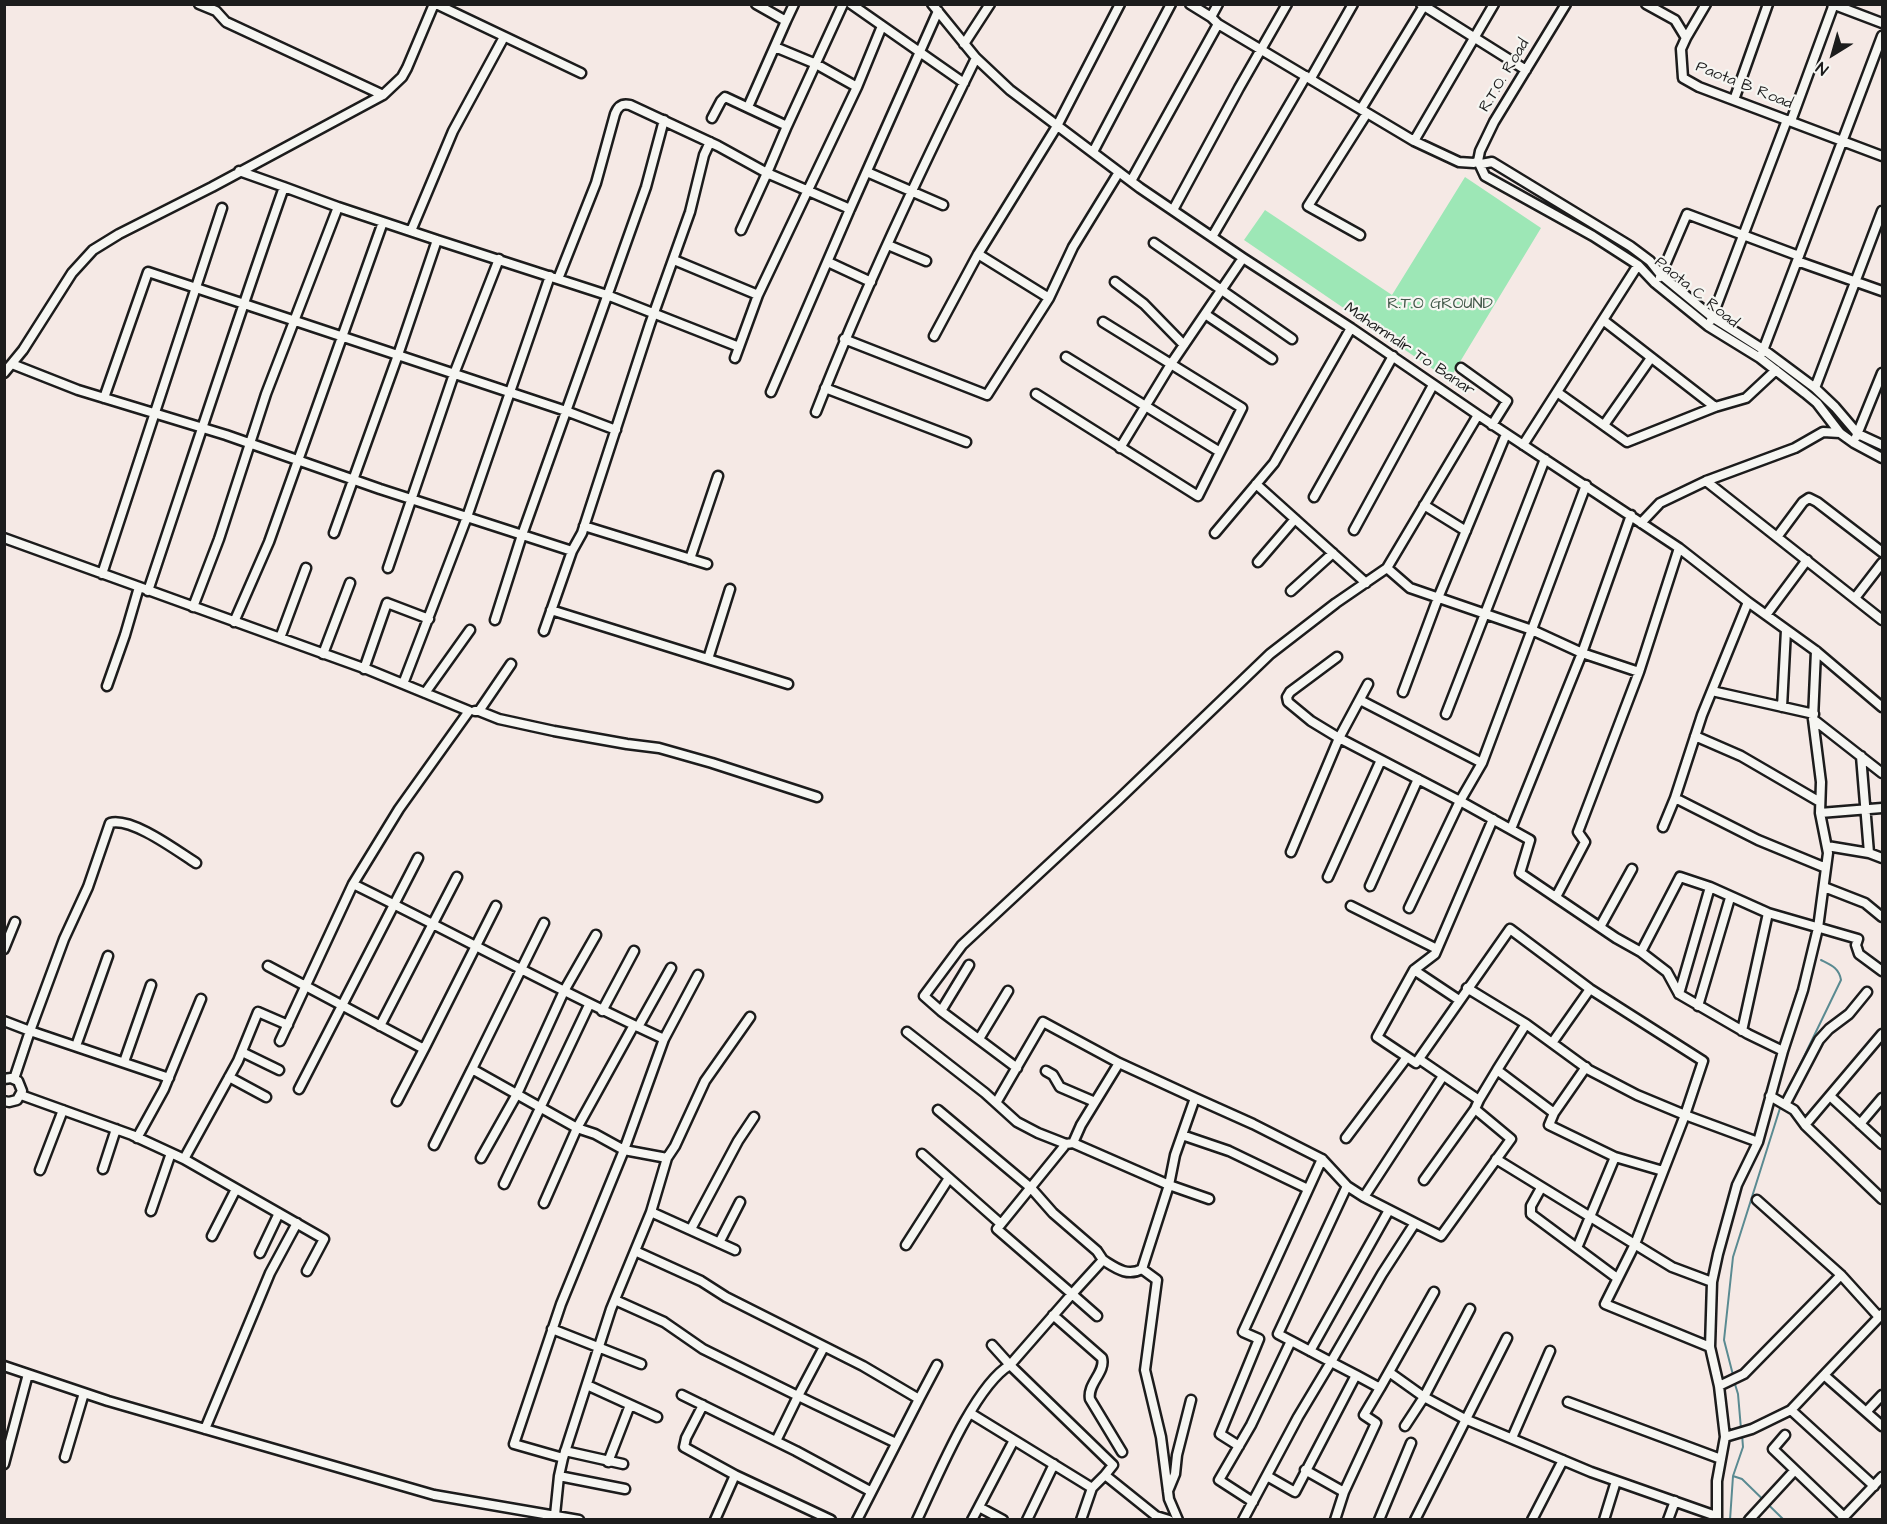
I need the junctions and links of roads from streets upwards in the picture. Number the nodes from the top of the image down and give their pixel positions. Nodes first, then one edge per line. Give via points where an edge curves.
1 (199, 4) edge
2 (435, 4) edge
3 (756, 4) edge
4 (794, 4) edge
5 (843, 4) edge
6 (850, 4) edge
7 (990, 4) edge
8 (1120, 4) edge
9 (1171, 4) edge
10 (1190, 4) edge
11 (1218, 4) edge
12 (1287, 4) edge
13 (1353, 4) edge
14 (1494, 4) edge
15 (1566, 4) edge
16 (1646, 4) edge
17 (1706, 4) edge
18 (1768, 4) edge
19 (1423, 5) edge
20 (1833, 5) edge
21 (935, 8) edge
22 (786, 21) junction
23 (1214, 21) junction
24 (1882, 23) edge
25 (882, 26) junction
26 (1882, 36) edge
27 (504, 37) junction
28 (1474, 38) junction
29 (1686, 38) junction
30 (964, 44) junction
31 (775, 47) junction
32 (1261, 49) junction
33 (920, 53) junction
34 (976, 58) junction
35 (816, 64) junction
36 (1526, 70) junction
37 (580, 73) dead end
38 (1308, 77) junction
39 (964, 83) junction
40 (857, 87) junction
41 (383, 96) junction
42 (1734, 100) junction
43 (748, 107) junction
44 (1364, 111) junction
45 (712, 118) dead end
46 (664, 120) junction
47 (1789, 121) junction
48 (787, 126) junction
49 (1057, 126) junction
50 (1414, 141) junction
51 (1844, 141) junction
52 (710, 142) junction
53 (1093, 152) junction
54 (1882, 156) edge
55 (1479, 163) junction
56 (239, 171) junction
57 (867, 172) junction
58 (1119, 172) junction
59 (767, 173) junction
60 (1131, 181) junction
61 (284, 188) junction
62 (807, 190) junction
63 (913, 191) junction
64 (943, 205) dead end
65 (338, 207) junction
66 (222, 208) dead end
67 (850, 209) junction
68 (1173, 210) junction
69 (1882, 211) edge
70 (383, 222) junction
71 (741, 230) dead end
72 (411, 231) junction
73 (1742, 235) junction
74 (1360, 236) dead end
75 (1212, 237) junction
76 (437, 240) junction
77 (1154, 243) dead end
78 (888, 246) junction
79 (978, 254) junction
80 (1243, 258) junction
81 (1798, 258) junction
82 (499, 259) junction
83 (674, 260) junction
84 (926, 261) dead end
85 (828, 262) junction
86 (1638, 265) junction
87 (1661, 275) junction
88 (554, 278) junction
89 (1856, 280) junction
90 (871, 282) junction
91 (1115, 282) dead end
92 (1655, 283) junction
93 (196, 288) junction
94 (1222, 289) junction
95 (1882, 291) edge
96 (607, 295) junction
97 (758, 295) junction
98 (1049, 298) junction
99 (243, 304) junction
100 (655, 314) junction
101 (1205, 314) junction
102 (1712, 317) junction
103 (1603, 320) junction
104 (294, 321) junction
105 (1102, 322) dead end
106 (1708, 326) junction
107 (1352, 328) junction
108 (341, 336) junction
109 (934, 336) dead end
110 (844, 339) junction
111 (1292, 339) dead end
112 (1184, 345) junction
113 (739, 347) junction
114 (1762, 354) junction
115 (398, 355) junction
116 (1393, 356) junction
117 (1066, 357) dead end
118 (735, 358) dead end
119 (1651, 358) junction
120 (1272, 359) dead end
121 (12, 364) junction
122 (1171, 364) junction
123 (1461, 368) dead end
124 (1776, 370) junction
125 (1882, 373) edge
126 (4, 374) edge
127 (454, 374) junction
128 (1433, 385) junction
129 (825, 388) junction
130 (1815, 388) junction
131 (771, 392) dead end
132 (1557, 392) junction
133 (509, 394) junction
134 (1036, 394) dead end
135 (104, 398) junction
136 (1146, 405) junction
137 (1714, 406) junction
138 (566, 411) junction
139 (816, 412) dead end
140 (154, 413) junction
141 (1478, 415) junction
142 (1492, 425) junction
143 (1604, 425) junction
144 (202, 428) junction
145 (616, 430) junction
146 (1840, 433) junction
147 (1506, 434) junction
148 (1858, 434) junction
149 (966, 442) dead end
150 (249, 443) junction
151 (1854, 443) junction
152 (1523, 445) junction
153 (1882, 445) edge
154 (1120, 448) junction
155 (1220, 452) junction
156 (1882, 458) edge
157 (1545, 459) junction
158 (299, 461) junction
159 (718, 476) dead end
160 (353, 480) junction
161 (1706, 481) junction
162 (1256, 484) junction
163 (1586, 485) junction
164 (1314, 497) dead end
165 (410, 499) junction
166 (1424, 505) junction
167 (1631, 515) junction
168 (467, 517) junction
169 (1295, 519) junction
170 (1641, 523) junction
171 (585, 526) junction
172 (1354, 530) dead end
173 (1466, 531) junction
174 (334, 533) dead end
175 (1215, 533) dead end
176 (522, 535) junction
177 (1777, 537) junction
178 (4, 538) edge
179 (1679, 548) junction
180 (572, 551) junction
181 (1882, 552) edge
182 (1333, 553) junction
183 (690, 559) junction
184 (1807, 560) junction
185 (1258, 562) dead end
186 (1882, 562) edge
187 (707, 564) dead end
188 (306, 568) dead end
189 (388, 568) dead end
190 (1387, 568) junction
191 (102, 574) junction
192 (350, 583) dead end
193 (1366, 583) junction
194 (144, 589) junction
195 (730, 589) dead end
196 (1291, 591) dead end
197 (1438, 598) junction
198 (1856, 598) junction
199 (1748, 602) junction
200 (194, 607) junction
201 (551, 610) junction
202 (1485, 614) junction
203 (1766, 615) junction
204 (429, 619) junction
205 (495, 620) dead end
206 (1882, 620) edge
207 (234, 622) junction
208 (470, 630) dead end
209 (1532, 630) junction
210 (1786, 630) junction
211 (544, 631) dead end
212 (280, 638) junction
213 (1816, 651) junction
214 (1582, 653) junction
215 (323, 654) junction
216 (1337, 657) dead end
217 (708, 659) junction
218 (511, 664) dead end
219 (364, 669) junction
220 (1639, 672) junction
221 (403, 684) junction
222 (788, 684) dead end
223 (1368, 684) dead end
224 (107, 686) dead end
225 (1712, 691) junction
226 (1403, 692) dead end
227 (425, 693) junction
228 (1360, 699) junction
229 (1782, 707) junction
230 (1882, 707) edge
231 (469, 711) junction
232 (479, 711) junction
233 (1446, 714) dead end
234 (1814, 716) junction
235 (1695, 736) junction
236 (1338, 738) junction
237 (1861, 756) junction
238 (1381, 760) junction
239 (1482, 763) junction
240 (1882, 773) edge
241 (1418, 779) junction
242 (817, 797) dead end
243 (1675, 798) junction
244 (1460, 801) junction
245 (1820, 802) junction
246 (1882, 808) edge
247 (1866, 809) junction
248 (1820, 813) junction
249 (1493, 819) junction
250 (1663, 827) dead end
251 (1511, 829) junction
252 (1827, 846) junction
253 (1291, 852) dead end
254 (1869, 853) junction
255 (1882, 854) edge
256 (418, 858) dead end
257 (196, 863) dead end
258 (1826, 868) junction
259 (1632, 869) dead end
260 (457, 877) dead end
261 (1328, 877) dead end
262 (353, 884) junction
263 (1370, 886) dead end
264 (1710, 887) junction
265 (1824, 887) junction
266 (1556, 897) junction
267 (1730, 898) junction
268 (393, 904) junction
269 (496, 906) dead end
270 (1351, 906) dead end
271 (1409, 908) dead end
272 (1768, 913) junction
273 (1882, 917) edge
274 (15, 922) dead end
275 (544, 922) dead end
276 (432, 923) junction
277 (1600, 927) junction
278 (1818, 928) junction
279 (596, 935) dead end
280 (476, 945) junction
281 (4, 949) edge
282 (1437, 949) junction
283 (634, 951) dead end
284 (1641, 952) junction
285 (108, 956) dead end
286 (1882, 957) edge
287 (969, 965) dead end
288 (268, 966) dead end
289 (671, 968) dead end
290 (1879, 968) edge
291 (521, 969) junction
292 (1414, 970) junction
293 (698, 975) dead end
294 (151, 985) dead end
295 (306, 986) junction
296 (1467, 988) junction
297 (1590, 989) junction
298 (1008, 990) dead end
299 (564, 991) junction
300 (1867, 992) dead end
301 (1679, 994) junction
302 (201, 999) dead end
303 (1459, 1000) junction
304 (589, 1005) junction
305 (341, 1006) junction
306 (1698, 1006) junction
307 (602, 1011) junction
308 (941, 1011) junction
309 (750, 1017) dead end
310 (4, 1021) edge
311 (1526, 1024) junction
312 (288, 1025) junction
313 (380, 1026) junction
314 (636, 1026) junction
315 (30, 1031) junction
316 (1742, 1031) junction
317 (907, 1032) dead end
318 (1882, 1035) edge
319 (664, 1039) junction
320 (979, 1039) junction
321 (280, 1041) dead end
322 (1552, 1043) junction
323 (76, 1046) junction
324 (424, 1049) junction
325 (1783, 1051) junction
326 (242, 1052) junction
327 (1407, 1057) junction
328 (1419, 1059) junction
329 (124, 1062) junction
330 (1119, 1063) junction
331 (1586, 1067) junction
332 (1017, 1068) junction
333 (472, 1069) junction
334 (279, 1070) dead end
335 (1497, 1070) junction
336 (1046, 1071) dead end
337 (1443, 1076) junction
338 (229, 1077) junction
339 (169, 1078) junction
340 (4, 1079) edge
341 (14, 1079) junction
342 (299, 1089) dead end
343 (517, 1094) junction
344 (21, 1095) junction
345 (1770, 1096) junction
346 (1830, 1096) junction
347 (266, 1097) dead end
348 (1195, 1098) junction
349 (1882, 1098) edge
350 (1479, 1100) junction
351 (397, 1101) dead end
352 (5, 1102) edge
353 (1095, 1102) junction
354 (996, 1103) junction
355 (1786, 1103) junction
356 (541, 1108) junction
357 (1475, 1109) junction
358 (63, 1110) junction
359 (938, 1110) dead end
360 (1554, 1113) junction
361 (1685, 1115) junction
362 (754, 1117) dead end
363 (1860, 1124) junction
364 (1806, 1125) junction
365 (578, 1128) junction
366 (116, 1130) junction
367 (1182, 1135) junction
368 (137, 1138) junction
369 (1346, 1138) dead end
370 (1758, 1142) junction
371 (1069, 1143) junction
372 (1882, 1144) edge
373 (434, 1145) dead end
374 (624, 1150) junction
375 (171, 1153) junction
376 (922, 1154) dead end
377 (1615, 1157) junction
378 (481, 1158) dead end
379 (667, 1158) junction
380 (1496, 1158) junction
381 (184, 1159) junction
382 (1322, 1159) junction
383 (40, 1170) dead end
384 (103, 1170) dead end
385 (1663, 1170) junction
386 (949, 1178) junction
387 (1424, 1180) dead end
388 (504, 1184) dead end
389 (1169, 1185) junction
390 (1347, 1186) junction
391 (1031, 1188) junction
392 (1541, 1188) junction
393 (236, 1189) junction
394 (1308, 1189) junction
395 (1364, 1197) junction
396 (1209, 1199) dead end
397 (1882, 1199) edge
398 (1757, 1200) dead end
399 (740, 1202) dead end
400 (544, 1203) dead end
401 (1389, 1210) junction
402 (151, 1211) dead end
403 (651, 1212) junction
404 (279, 1213) junction
405 (1591, 1216) junction
406 (297, 1223) junction
407 (1415, 1223) junction
408 (1001, 1224) junction
409 (691, 1229) junction
410 (212, 1236) dead end
411 (719, 1243) junction
412 (1635, 1244) junction
413 (906, 1245) dead end
414 (1577, 1248) junction
415 (635, 1251) junction
416 (735, 1251) dead end
417 (260, 1253) dead end
418 (1103, 1260) junction
419 (1142, 1269) junction
420 (306, 1271) dead end
421 (1841, 1275) junction
422 (1617, 1278) junction
423 (1712, 1282) junction
424 (1434, 1292) dead end
425 (1072, 1294) junction
426 (615, 1300) junction
427 (1470, 1309) dead end
428 (1053, 1315) junction
429 (1881, 1315) edge
430 (1097, 1316) dead end
431 (552, 1329) junction
432 (1507, 1338) dead end
433 (1291, 1341) junction
434 (992, 1345) dead end
435 (824, 1347) junction
436 (1710, 1347) junction
437 (599, 1348) junction
438 (1310, 1351) junction
439 (1550, 1351) dead end
440 (1330, 1362) junction
441 (640, 1364) dead end
442 (937, 1365) dead end
443 (1010, 1365) junction
444 (4, 1366) edge
445 (1389, 1372) junction
446 (28, 1374) junction
447 (1356, 1375) junction
448 (1824, 1375) junction
449 (587, 1385) junction
450 (1719, 1386) junction
451 (1380, 1388) junction
452 (84, 1393) junction
453 (682, 1395) dead end
454 (1882, 1395) edge
455 (798, 1396) junction
456 (1424, 1397) junction
457 (919, 1399) junction
458 (1191, 1400) dead end
459 (1568, 1402) dead end
460 (630, 1405) junction
461 (703, 1405) junction
462 (1791, 1410) junction
463 (1867, 1411) junction
464 (970, 1413) junction
465 (657, 1417) dead end
466 (1466, 1419) junction
467 (1405, 1426) dead end
468 (1882, 1426) edge
469 (205, 1429) junction
470 (1785, 1436) dead end
471 (1725, 1437) junction
472 (1512, 1438) junction
473 (1014, 1440) junction
474 (776, 1441) junction
475 (896, 1443) junction
476 (1411, 1443) dead end
477 (1239, 1446) junction
478 (1122, 1452) dead end
479 (564, 1455) junction
480 (65, 1457) dead end
481 (1721, 1459) junction
482 (1563, 1460) junction
483 (608, 1462) junction
484 (4, 1464) edge
485 (623, 1464) dead end
486 (1054, 1464) junction
487 (1305, 1470) junction
488 (1795, 1470) junction
489 (735, 1475) junction
490 (1105, 1475) junction
491 (559, 1476) junction
492 (1268, 1476) junction
493 (1882, 1477) edge
494 (1616, 1481) junction
495 (1874, 1486) junction
496 (1092, 1488) junction
497 (625, 1489) dead end
498 (870, 1491) junction
499 (1168, 1491) junction
500 (1344, 1492) junction
501 (1675, 1501) junction
502 (1253, 1502) junction
503 (979, 1507) junction
504 (555, 1515) junction
505 (1717, 1518) edge
506 (1843, 1518) edge
507 (1167, 1519) edge
508 (579, 1520) edge
509 (715, 1520) edge
510 (831, 1520) edge
511 (857, 1520) edge
512 (917, 1520) edge
513 (972, 1520) edge
514 (1003, 1520) edge
515 (1027, 1520) edge
516 (1081, 1520) edge
517 (1178, 1520) edge
518 (1243, 1520) edge
519 (1335, 1520) edge
520 (1379, 1520) edge
521 (1415, 1520) edge
522 (1532, 1520) edge
523 (1604, 1520) edge
524 (1668, 1520) edge
525 (1749, 1520) edge

1 - 41 street via 216,11 226,22
2 - 27 street
2 - 41 street via 402,77
3 - 22 street
4 - 22 street
5 - 35 street
6 - 25 street
7 - 30 street
8 - 49 street
9 - 53 street
10 - 23 street
11 - 23 street
12 - 32 street
13 - 38 street
14 - 28 street
15 - 36 street, R.T.O. Road
16 - 29 street, Paota B Road via 1674,20
17 - 29 street
18 - 42 street
19 - 28 street
19 - 44 street
20 - 24 street
20 - 47 street
21 - 30 street, Mahamndir To Banar
21 - 33 street
22 - 31 street
23 - 32 street
23 - 60 street
25 - 33 street
25 - 40 street
26 - 51 street
27 - 37 street
27 - 72 street via 453,131
28 - 36 street
28 - 50 street
29 - 42 street, Paota B Road via 1681,49 1683,78
30 - 34 street, Mahamndir To Banar
31 - 35 street
31 - 43 street
32 - 38 street
32 - 68 street
33 - 39 street
33 - 57 street
34 - 39 street
34 - 49 street, Mahamndir To Banar
35 - 40 street
35 - 48 street
36 - 55 street, R.T.O. Road via 1494,122 1480,151
38 - 44 street
38 - 75 street
39 - 63 street
40 - 62 street
41 - 56 street
42 - 47 street, Paota B Road
43 - 45 street via 725,97
43 - 48 street
44 - 50 street
44 - 74 street via 1308,206
46 - 52 street
46 - 88 street via 630,105 616,110 596,183
46 - 96 street via 646,187
47 - 51 street, Paota B Road
47 - 73 street
48 - 59 street
49 - 53 street, Mahamndir To Banar
49 - 79 street
50 - 55 street via 1459,162
51 - 54 street, Paota B Road
51 - 81 street
52 - 59 street
52 - 83 street
53 - 58 street, Mahamndir To Banar
55 - 86 street, Paota C Road via 1485,176
55 - 87 street via 1492,162 1630,246
56 - 61 street
56 - 121 street via 93,250 72,273
57 - 63 street
57 - 67 street
58 - 60 street, Mahamndir To Banar
58 - 98 street via 1073,247
59 - 62 street
59 - 71 street
60 - 68 street, Mahamndir To Banar
61 - 65 street
61 - 99 street
62 - 67 street
62 - 97 street
63 - 64 street
63 - 78 street
65 - 70 street
65 - 104 street
66 - 93 street
67 - 85 street
68 - 75 street, Mahamndir To Banar
69 - 89 street
70 - 72 street
70 - 108 street
72 - 76 street
73 - 81 street
73 - 87 street via 1687,214
73 - 102 street
75 - 80 street, Mahamndir To Banar
76 - 82 street
76 - 115 street
77 - 94 street
78 - 84 street
78 - 90 street
79 - 98 street
79 - 109 street
80 - 94 street
80 - 107 street, Mahamndir To Banar
81 - 89 street
81 - 114 street
82 - 88 street
82 - 127 street
83 - 97 street
83 - 100 street
85 - 90 street
85 - 131 street
86 - 92 street, Paota C Road
86 - 103 street
87 - 92 street
87 - 102 street
88 - 96 street
88 - 133 street
89 - 95 street
89 - 130 street
90 - 110 street
91 - 112 street via 1144,304
92 - 106 street, Paota C Road
93 - 99 street
93 - 135 street via 148,272
93 - 140 street
94 - 101 street
94 - 111 street
96 - 100 street
96 - 138 street
97 - 113 street
98 - 110 street via 987,395
99 - 104 street
99 - 144 street
100 - 113 street
100 - 145 street
101 - 112 street
101 - 120 street
102 - 106 street
102 - 114 street
103 - 119 street
103 - 132 street
104 - 108 street
104 - 150 street
105 - 122 street
106 - 114 street, Paota C Road
107 - 116 street, Mahamndir To Banar
107 - 162 street via 1274,463
108 - 115 street
108 - 158 street
110 - 129 street
112 - 122 street
113 - 118 street
114 - 124 street, Paota C Road
114 - 130 street
115 - 127 street
115 - 160 street
116 - 128 street, Mahamndir To Banar
116 - 164 street
117 - 136 street
119 - 137 street
119 - 143 street
121 - 126 street
121 - 135 street
122 - 136 street
122 - 155 street via 1242,408
123 - 142 street via 1507,401
124 - 137 street via 1746,398
124 - 146 street, Paota C Road via 1817,403
125 - 148 street
127 - 133 street
127 - 165 street
128 - 141 street, Mahamndir To Banar
128 - 172 street
129 - 139 street
129 - 149 street
130 - 148 street
132 - 143 street
132 - 152 street
133 - 138 street
133 - 168 street
134 - 154 street
135 - 140 street
136 - 154 street
136 - 155 street
137 - 143 street via 1627,442
138 - 145 street
138 - 176 street
140 - 144 street
140 - 191 street
141 - 142 street, Mahamndir To Banar
141 - 166 street
142 - 147 street, Mahamndir To Banar
144 - 150 street
144 - 194 street
145 - 171 street
146 - 151 street, Paota C Road
146 - 161 street via 1823,432 1795,448
147 - 152 street, Mahamndir To Banar
147 - 173 street
148 - 151 street
148 - 153 street
150 - 158 street
150 - 200 street
151 - 156 street, Paota C Road
152 - 157 street, Mahamndir To Banar
154 - 155 street via 1198,496
157 - 163 street, Mahamndir To Banar
157 - 202 street
158 - 160 street
158 - 207 street
159 - 183 street
160 - 165 street
160 - 174 street
161 - 170 street via 1660,503
161 - 177 street
162 - 169 street
162 - 175 street
163 - 167 street, Mahamndir To Banar
163 - 209 street
165 - 168 street
165 - 189 street
166 - 173 street
166 - 190 street
167 - 170 street, Mahamndir To Banar
167 - 214 street
168 - 176 street
168 - 204 street
169 - 182 street
169 - 185 street
170 - 179 street, Mahamndir To Banar
171 - 180 street
171 - 183 street
173 - 197 street
176 - 180 street
176 - 205 street
177 - 181 street via 1809,498
177 - 184 street
178 - 191 street
179 - 199 street, Mahamndir To Banar
179 - 220 street
180 - 201 street
182 - 193 street
182 - 196 street
183 - 187 street
184 - 198 street
184 - 203 street
186 - 198 street
188 - 212 street
190 - 193 street
190 - 197 street via 1410,588
191 - 194 street
192 - 215 street
193 - 308 street via 1270,654 962,945 924,996
194 - 200 street
194 - 224 street
195 - 217 street
197 - 202 street
197 - 226 street
198 - 206 street
199 - 203 street, Mahamndir To Banar
199 - 225 street
200 - 207 street
201 - 211 street
201 - 217 street
202 - 209 street
202 - 233 street
203 - 210 street, Mahamndir To Banar
204 - 219 street via 387,603
204 - 221 street
207 - 212 street
208 - 227 street
209 - 214 street
209 - 239 street
210 - 213 street, Mahamndir To Banar
210 - 229 street
212 - 215 street
213 - 230 street, Mahamndir To Banar
213 - 234 street
214 - 220 street
214 - 251 street
215 - 219 street
216 - 236 street via 1290,692 1287,700
217 - 222 street
218 - 232 street
219 - 221 street
220 - 266 street via 1578,832 1585,842
221 - 227 street
223 - 228 street
225 - 229 street
225 - 235 street
227 - 231 street
228 - 236 street
228 - 239 street
229 - 234 street
231 - 232 street
231 - 262 street via 399,809
232 - 242 street via 554,731 659,748
234 - 237 street
234 - 245 street
235 - 243 street
235 - 245 street via 1741,756
236 - 238 street
236 - 253 street
237 - 240 street
237 - 247 street
238 - 241 street
238 - 261 street
239 - 244 street
241 - 244 street
241 - 263 street
243 - 250 street
243 - 258 street via 1758,840
244 - 249 street
244 - 271 street
245 - 248 street
246 - 247 street
247 - 248 street
247 - 254 street
248 - 252 street
249 - 251 street
249 - 282 street
251 - 266 street via 1530,840 1520,873
252 - 254 street
252 - 258 street
254 - 255 street
256 - 268 street
257 - 315 street via 145,832 123,823 110,824
258 - 265 street
259 - 277 street
260 - 276 street
262 - 268 street
262 - 295 street
264 - 267 street
264 - 284 street via 1680,877
264 - 301 street
265 - 273 street via 1865,903
265 - 278 street
266 - 277 street
267 - 272 street
267 - 306 street
268 - 276 street
268 - 305 street
269 - 280 street
270 - 282 street
272 - 278 street
272 - 316 street
274 - 281 street
275 - 291 street
276 - 280 street
276 - 313 street
277 - 284 street
278 - 290 street via 1858,939 1858,954
278 - 325 street
279 - 299 street
280 - 291 street
280 - 324 street
282 - 292 street
283 - 307 street
284 - 301 street via 1666,972
285 - 323 street
286 - 290 street
287 - 308 street
288 - 295 street
289 - 314 street
291 - 299 street
291 - 333 street
292 - 303 street
292 - 327 street via 1377,1037
293 - 319 street
294 - 329 street
295 - 305 street
295 - 312 street
296 - 297 street via 1510,929
296 - 303 street
296 - 311 street
297 - 322 street
297 - 361 street via 1703,1061
298 - 320 street
299 - 304 street
299 - 343 street
300 - 355 street via 1819,1040
301 - 306 street
302 - 339 street
303 - 328 street
304 - 307 street
304 - 356 street
305 - 313 street
305 - 342 street
306 - 316 street
307 - 314 street
308 - 320 street
309 - 379 street via 705,1081
310 - 315 street
311 - 322 street
311 - 335 street
312 - 321 street
312 - 326 street via 258,1012
313 - 324 street
314 - 319 street
314 - 365 street
315 - 323 street
315 - 341 street
316 - 325 street
317 - 354 street
318 - 346 street
319 - 374 street
320 - 332 street
322 - 331 street
323 - 329 street
324 - 351 street
325 - 345 street
326 - 334 street
326 - 338 street
327 - 328 street via 1416,1063
327 - 369 street
328 - 337 street
329 - 339 street
330 - 332 street via 1043,1022
330 - 348 street
330 - 353 street
331 - 360 street
331 - 361 street
332 - 354 street
333 - 343 street
333 - 373 street
335 - 350 street
335 - 360 street
336 - 353 street via 1060,1086
337 - 350 street
337 - 395 street
338 - 347 street
338 - 381 street
339 - 368 street
340 - 341 street
341 - 344 street via 22,1087
343 - 356 street
343 - 378 street
344 - 352 street via 13,1102
344 - 358 street
345 - 355 street
345 - 370 street
346 - 363 street
346 - 364 street
348 - 367 street
348 - 382 street
349 - 363 street
350 - 357 street
353 - 371 street
354 - 371 street via 1017,1122
355 - 364 street
356 - 365 street
356 - 388 street
357 - 380 street via 1511,1139
357 - 387 street
358 - 366 street
358 - 383 street
359 - 391 street
360 - 377 street via 1549,1125
361 - 370 street
361 - 385 street
362 - 409 street
363 - 372 street
364 - 397 street
365 - 374 street
365 - 400 street
366 - 368 street
366 - 384 street
367 - 389 street
367 - 394 street via 1229,1151
368 - 375 street
370 - 423 street via 1737,1185
371 - 389 street
371 - 391 street
374 - 379 street
374 - 431 street
375 - 381 street
375 - 402 street
376 - 386 street
377 - 385 street
377 - 405 street
379 - 403 street
380 - 392 street
380 - 407 street via 1440,1236
381 - 393 street
382 - 390 street
382 - 394 street
385 - 412 street
386 - 408 street
386 - 413 street
389 - 396 street
389 - 419 street
390 - 395 street
390 - 433 street via 1278,1334
391 - 408 street
391 - 418 street
392 - 405 street
392 - 414 street via 1531,1214
393 - 404 street
393 - 410 street
394 - 477 street via 1243,1332 1259,1339 1220,1434
395 - 401 street
398 - 421 street
399 - 411 street
401 - 407 street
401 - 438 street
403 - 409 street
403 - 415 street
404 - 406 street
404 - 417 street
405 - 412 street
405 - 414 street
406 - 420 street via 324,1239
406 - 469 street via 270,1273
407 - 440 street
408 - 425 street via 997,1229
409 - 411 street
411 - 416 street
412 - 422 street
412 - 423 street via 1672,1267
414 - 422 street
415 - 426 street
415 - 435 street via 701,1281
418 - 419 street via 1122,1272
418 - 425 street
419 - 499 street via 1156,1280 1145,1370 1161,1437
421 - 429 street
421 - 450 street via 1744,1374
422 - 436 street via 1605,1304
423 - 436 street
424 - 445 street
425 - 428 street
425 - 430 street
426 - 437 street
426 - 455 street via 664,1322 703,1349
427 - 456 street
428 - 443 street
428 - 478 street via 1102,1358 1090,1400
429 - 448 street
431 - 437 street
431 - 479 street via 514,1444
432 - 466 street
433 - 438 street
433 - 477 street
434 - 443 street
435 - 455 street
435 - 457 street
436 - 450 street
437 - 441 street
437 - 449 street
438 - 440 street
439 - 472 street
440 - 447 street
440 - 492 street
442 - 457 street
443 - 464 street via 999,1371
443 - 490 street via 1113,1465
444 - 446 street
445 - 451 street
445 - 456 street
446 - 452 street
446 - 484 street
447 - 451 street
447 - 487 street
448 - 462 street
448 - 463 street
449 - 460 street
449 - 479 street
450 - 471 street
451 - 500 street via 1364,1415 1376,1423
452 - 469 street
452 - 480 street
453 - 461 street
454 - 463 street
455 - 474 street
455 - 475 street
456 - 466 street
456 - 467 street
457 - 475 street
458 - 499 street
459 - 481 street
460 - 465 street
460 - 483 street
461 - 474 street
461 - 489 street via 684,1447
462 - 471 street
462 - 495 street
463 - 468 street
464 - 473 street
464 - 512 street
466 - 472 street
466 - 521 street
469 - 504 street via 434,1495
470 - 488 street via 1773,1449
471 - 481 street
472 - 482 street
473 - 486 street
473 - 503 street
474 - 498 street
475 - 498 street
476 - 520 street
477 - 502 street via 1219,1480
479 - 483 street
479 - 491 street
481 - 505 street
482 - 494 street
482 - 522 street
483 - 485 street
486 - 496 street
486 - 515 street
487 - 492 street via 1295,1492
487 - 500 street
488 - 506 street
488 - 525 street
489 - 509 street
489 - 510 street
490 - 496 street
490 - 507 street via 1155,1516
491 - 497 street
491 - 504 street
492 - 502 street
493 - 495 street
494 - 501 street
494 - 523 street
495 - 506 street
496 - 516 street
498 - 511 street
499 - 517 street
500 - 519 street
501 - 505 street
501 - 524 street
502 - 518 street
503 - 513 street
503 - 514 street
504 - 508 street

